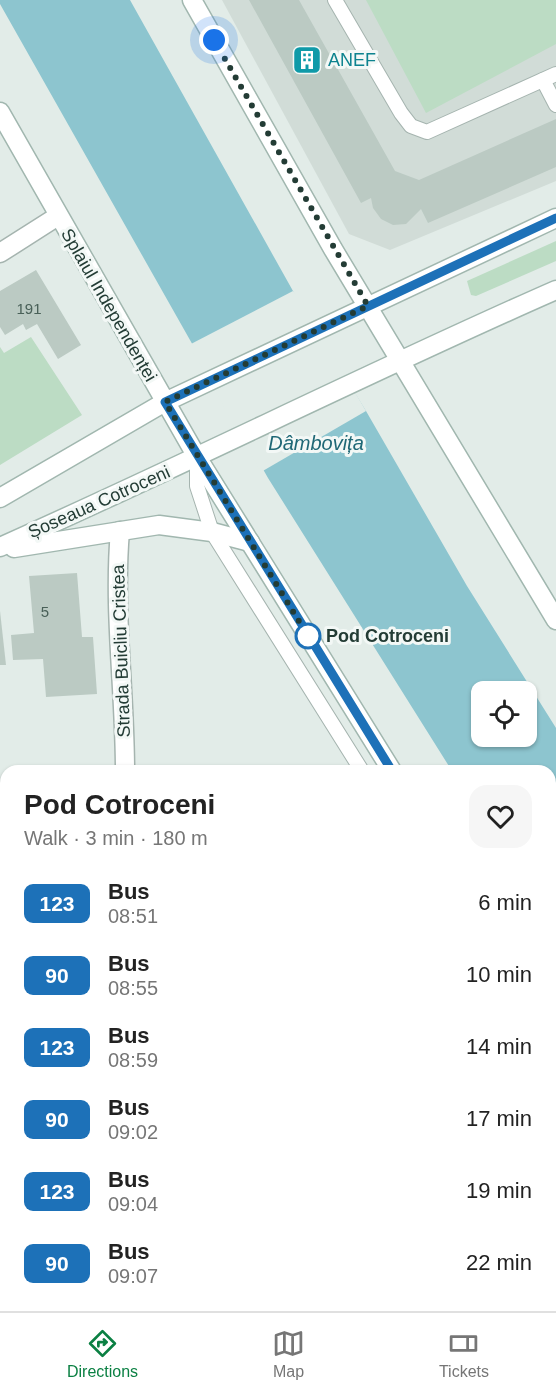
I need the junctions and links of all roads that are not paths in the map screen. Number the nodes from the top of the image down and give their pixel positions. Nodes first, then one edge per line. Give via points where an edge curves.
1 (192, 0) edge
2 (335, 0) edge
3 (550, 77) edge
4 (556, 105) edge
5 (0, 112) edge
6 (58, 216) junction
7 (556, 218) edge
8 (0, 253) edge
9 (556, 290) edge
10 (368, 306) junction
11 (401, 360) junction
12 (165, 402) junction
13 (197, 457) junction
14 (0, 498) edge
15 (120, 531) junction
16 (213, 532) junction
17 (250, 542) junction
18 (0, 548) edge
19 (556, 620) edge
20 (124, 765) edge
21 (358, 765) edge
22 (388, 765) edge

1 - 10 main road
2 - 3 lane via 401,113 411,126 427,132
3 - 4 lane
5 - 6 main road, Splaiul Independenței
6 - 8 main road
6 - 12 main road, Splaiul Independenței
7 - 10 main road
9 - 11 main road, Șoseaua Cotroceni
10 - 11 main road
10 - 12 main road
11 - 13 main road, Șoseaua Cotroceni
11 - 19 main road
12 - 13 main road, Splaiul Independenței
12 - 14 main road
13 - 16 lane via 197,486
13 - 17 main road, Splaiul Independenței
13 - 18 main road, Șoseaua Cotroceni
15 - 16 main road via 159,525
15 - 18 main road
15 - 20 main road, Strada Buicliu Cristea via 117,566
16 - 17 main road
16 - 21 lane
17 - 22 main road, Splaiul Independenței

